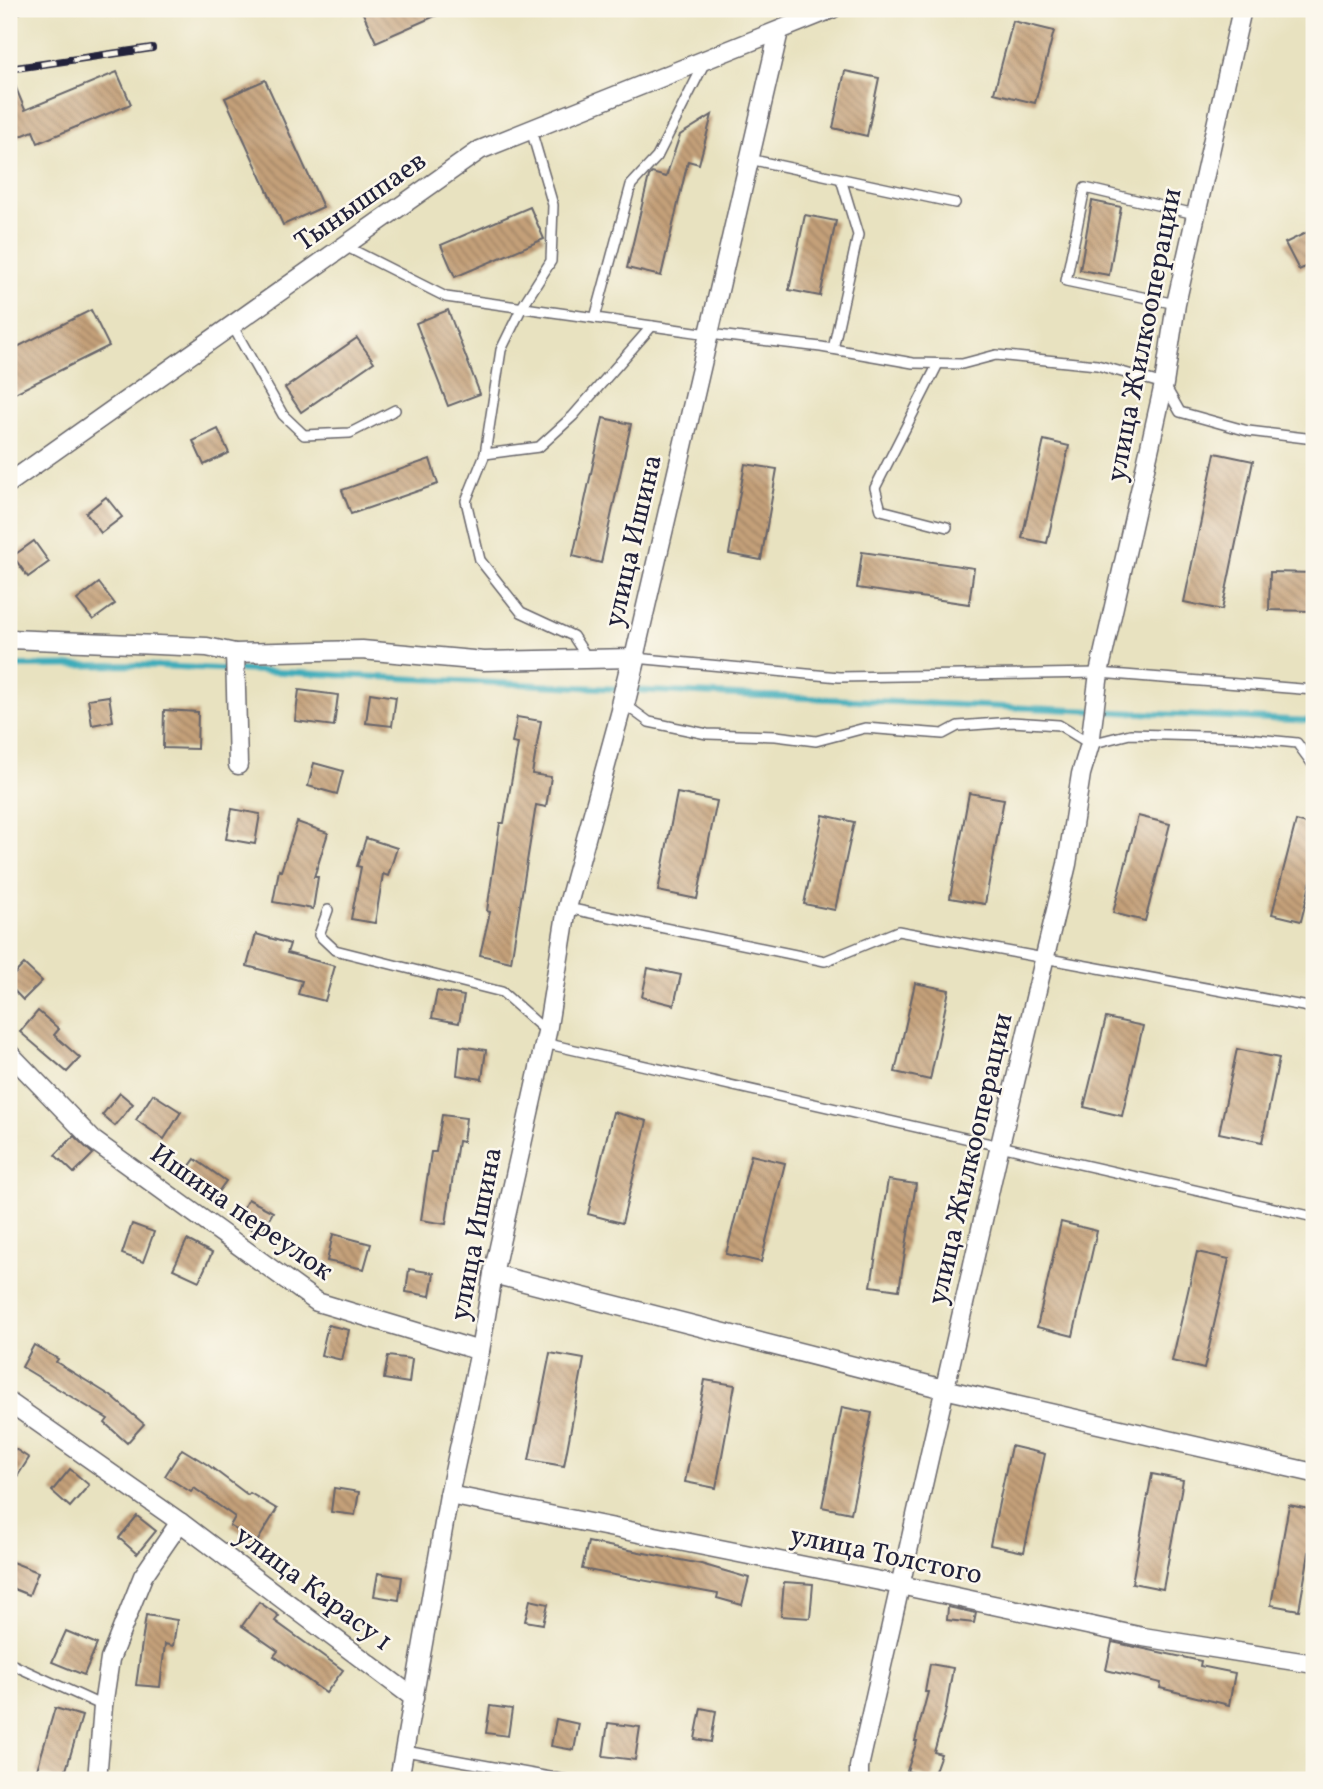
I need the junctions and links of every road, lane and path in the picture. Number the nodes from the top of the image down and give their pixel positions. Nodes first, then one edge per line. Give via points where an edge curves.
1 (832, 9) edge
2 (1242, 9) edge
3 (779, 31) junction
4 (706, 60) junction
5 (531, 130) junction
6 (749, 159) junction
7 (841, 178) junction
8 (955, 203) dead end
9 (1195, 214) junction
10 (344, 246) junction
11 (1177, 304) junction
12 (522, 307) junction
13 (595, 318) junction
14 (232, 324) junction
15 (652, 326) junction
16 (709, 334) junction
17 (833, 349) junction
18 (938, 364) junction
19 (1164, 384) junction
20 (395, 410) dead end
21 (1314, 439) edge
22 (485, 454) junction
23 (9, 482) edge
24 (947, 527) dead end
25 (9, 639) edge
26 (235, 653) junction
27 (634, 658) junction
28 (588, 659) junction
29 (1099, 673) junction
30 (1314, 690) edge
31 (623, 703) junction
32 (1090, 744) junction
33 (238, 765) dead end
34 (1314, 766) edge
35 (568, 908) junction
36 (328, 910) dead end
37 (1045, 958) junction
38 (1314, 1008) edge
39 (545, 1038) junction
40 (9, 1053) edge
41 (1000, 1145) junction
42 (1314, 1217) edge
43 (493, 1274) junction
44 (480, 1351) junction
45 (944, 1389) junction
46 (9, 1402) edge
47 (1314, 1473) edge
48 (449, 1495) junction
49 (180, 1522) junction
50 (900, 1585) junction
51 (9, 1663) edge
52 (1314, 1664) edge
53 (414, 1698) junction
54 (103, 1706) junction
55 (405, 1751) junction
56 (97, 1780) edge
57 (400, 1780) edge
58 (567, 1780) edge
59 (859, 1780) edge

1 - 3 street, Тынышпаев
2 - 9 street, улица Жилкооперации
3 - 4 street, Тынышпаев
3 - 6 street, улица Ишина
4 - 5 street, Тынышпаев
4 - 13 lane via 657,157 632,185
5 - 10 street, Тынышпаев via 480,150
5 - 12 lane via 553,205 551,261
6 - 7 lane
6 - 16 street, улица Ишина
7 - 8 lane
7 - 17 lane via 858,235
9 - 11 street, улица Жилкооперации
9 - 11 lane via 1085,188 1066,281
10 - 12 lane via 446,297
10 - 14 street, Тынышпаев
11 - 19 street, улица Жилкооперации
12 - 13 lane
12 - 22 lane via 501,350
13 - 15 lane
14 - 20 lane via 283,415 304,435 349,433
14 - 23 street, Тынышпаев
15 - 16 lane
15 - 22 lane via 573,416 539,447
16 - 17 lane
16 - 27 street, улица Ишина
17 - 18 lane
18 - 19 lane via 962,364 996,355 1097,365
18 - 24 lane via 875,488 881,510
19 - 21 lane via 1180,411 1248,431
19 - 29 street, улица Жилкооперации
22 - 28 lane via 466,501 480,560 521,612 573,636
25 - 26 street, улица Ишина via 207,647
26 - 28 street, улица Ишина via 362,650 484,662
26 - 33 street
27 - 28 street, улица Ишина
27 - 29 lane via 839,677
27 - 31 street
29 - 30 lane
29 - 32 street, улица Жилкооперации
31 - 32 lane via 649,722 707,734 816,741 865,728 943,734 958,726 1012,722 1059,724
31 - 35 street, улица Ишина
32 - 34 lane via 1130,734 1238,737 1297,743
32 - 37 street, улица Жилкооперации
35 - 37 lane via 825,961 898,931
35 - 39 street, улица Ишина
36 - 39 lane via 319,935 335,950 502,992
37 - 38 lane
37 - 41 street, улица Жилкооперации
39 - 41 lane
39 - 43 street, улица Ишина
40 - 44 street, Ишина переулок via 93,1140 317,1302
41 - 42 lane
41 - 45 street, улица Жилкооперации
43 - 44 street, улица Ишина
43 - 45 street
44 - 48 street, улица Ишина
45 - 47 street
45 - 50 street, улица Жилкооперации
46 - 49 street, улица Карасу 1
48 - 50 street, улица Толстого
48 - 53 street, улица Ишина
49 - 53 street, улица Карасу 1
49 - 54 street via 143,1576 110,1659
50 - 52 street, улица Толстого via 1143,1637
50 - 59 street, улица Жилкооперации
51 - 54 lane
53 - 55 street, улица Ишина
54 - 56 street
55 - 57 street, улица Ишина
55 - 58 lane

